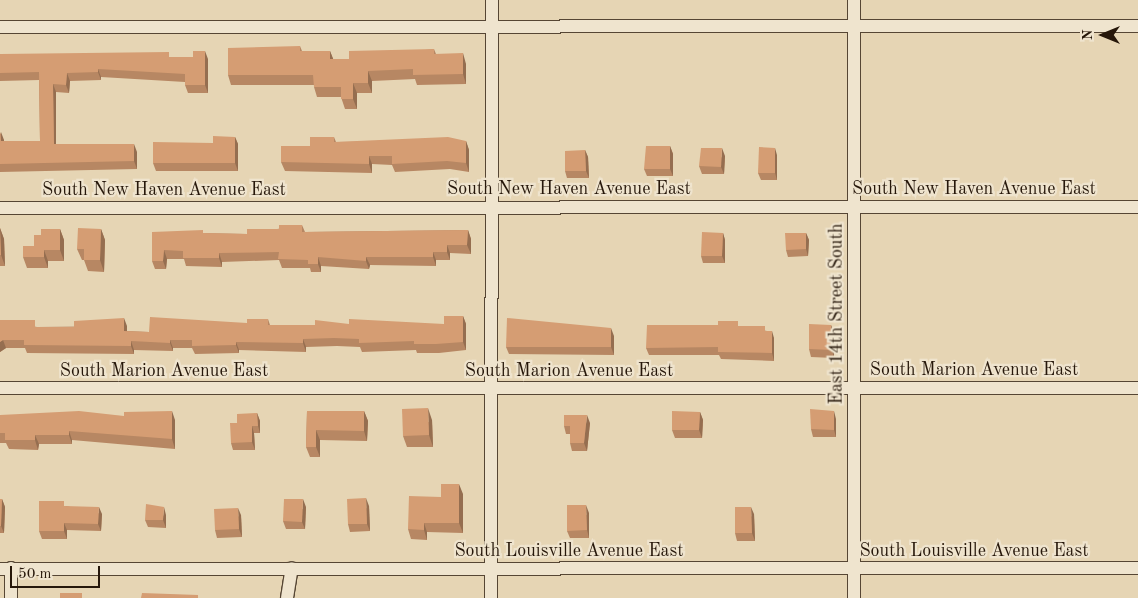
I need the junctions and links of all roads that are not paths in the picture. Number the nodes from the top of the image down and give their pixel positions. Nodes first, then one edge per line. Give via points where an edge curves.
1 (492, 0) edge
2 (854, 0) edge
3 (492, 26) junction
4 (1138, 26) edge
5 (0, 27) edge
6 (854, 27) junction
7 (491, 206) junction
8 (854, 207) junction
9 (1138, 207) edge
10 (0, 208) edge
11 (0, 388) edge
12 (490, 388) junction
13 (855, 388) junction
14 (1138, 388) edge
15 (5, 568) edge
16 (292, 568) junction
17 (490, 568) junction
18 (854, 568) junction
19 (1138, 568) edge
20 (10, 598) edge
21 (287, 598) edge
22 (491, 598) edge
23 (854, 598) edge

1 - 3 street
2 - 6 street, East 14th Street South
3 - 5 street
3 - 6 street
3 - 7 street
4 - 6 street
6 - 8 street, East 14th Street South
7 - 8 street, South New Haven Avenue East
7 - 10 street, South New Haven Avenue East
7 - 12 street
8 - 9 street, South New Haven Avenue East
8 - 13 street, East 14th Street South
11 - 12 street, South Marion Avenue East
12 - 13 street, South Marion Avenue East
12 - 17 street
13 - 14 street, South Marion Avenue East
13 - 18 street, East 14th Street South
15 - 16 street, South Louisville Avenue East
15 - 20 street
16 - 17 street, South Louisville Avenue East
16 - 21 street
17 - 18 street, South Louisville Avenue East
17 - 22 street
18 - 19 street, South Louisville Avenue East
18 - 23 street, East 14th Street South

